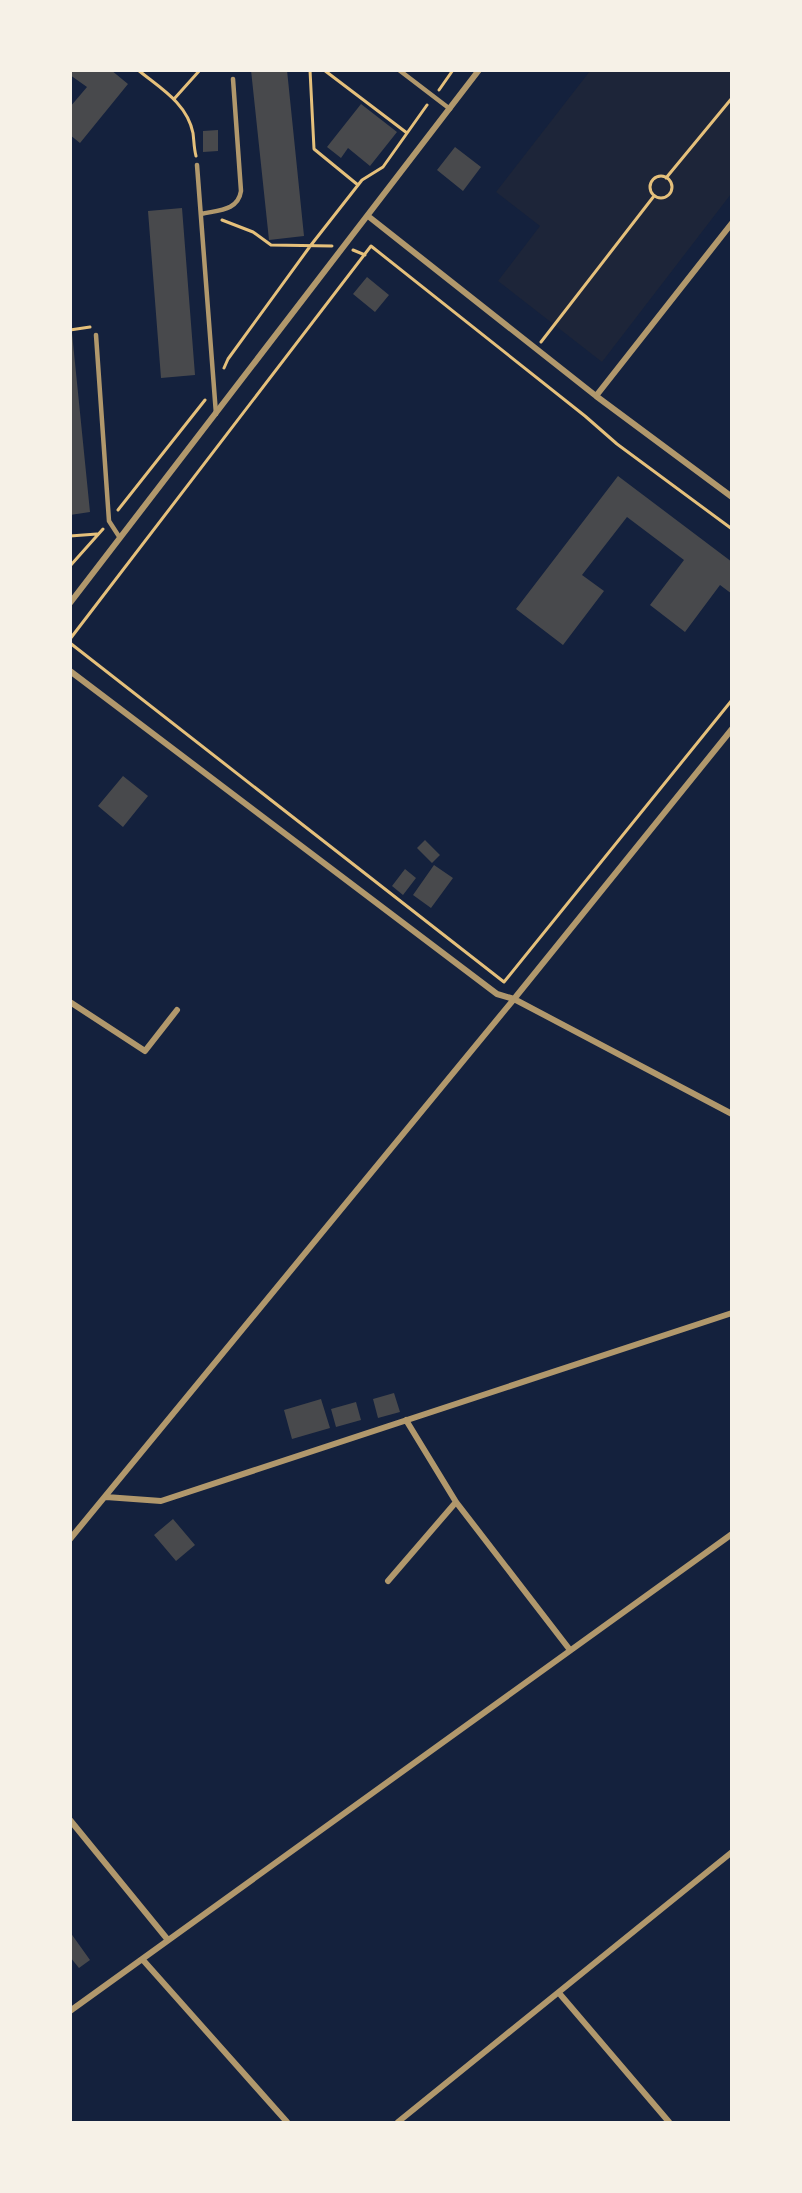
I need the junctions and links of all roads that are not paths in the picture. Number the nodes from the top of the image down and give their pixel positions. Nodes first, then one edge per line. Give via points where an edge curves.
1 (399, 70) edge
2 (479, 70) edge
3 (233, 79) dead end
4 (450, 109) junction
5 (197, 165) road end
6 (201, 214) junction
7 (368, 216) junction
8 (732, 223) edge
9 (96, 335) road end
10 (597, 396) junction
11 (216, 414) junction
12 (732, 497) edge
13 (120, 538) junction
14 (70, 603) edge
15 (70, 671) edge
16 (732, 729) edge
17 (514, 999) junction
18 (70, 1002) edge
19 (177, 1010) dead end
20 (732, 1114) edge
21 (732, 1313) edge
22 (406, 1420) junction
23 (106, 1497) junction
24 (456, 1502) junction
25 (732, 1534) edge
26 (70, 1539) edge
27 (388, 1581) dead end
28 (570, 1650) junction
29 (70, 1820) edge
30 (732, 1852) edge
31 (168, 1940) junction
32 (143, 1960) junction
33 (559, 1993) junction
34 (70, 2012) edge
35 (286, 2122) edge
36 (398, 2122) edge
37 (669, 2122) edge

1 - 4 lane
2 - 4 street
3 - 6 lane via 240,200 233,206
4 - 7 street
5 - 6 lane
6 - 11 lane
7 - 10 street
7 - 11 street
8 - 10 street
9 - 13 lane via 109,521
10 - 12 street
11 - 13 street
13 - 14 street
15 - 17 street via 476,980 496,994
16 - 17 street
17 - 20 street
17 - 23 street
18 - 19 street via 145,1051
21 - 22 street
22 - 23 street via 161,1501
22 - 24 street
23 - 26 street
24 - 27 street
24 - 28 street
25 - 28 street
28 - 31 street
29 - 31 street
30 - 33 street
31 - 32 street
32 - 34 street
32 - 35 street
33 - 36 street
33 - 37 street

